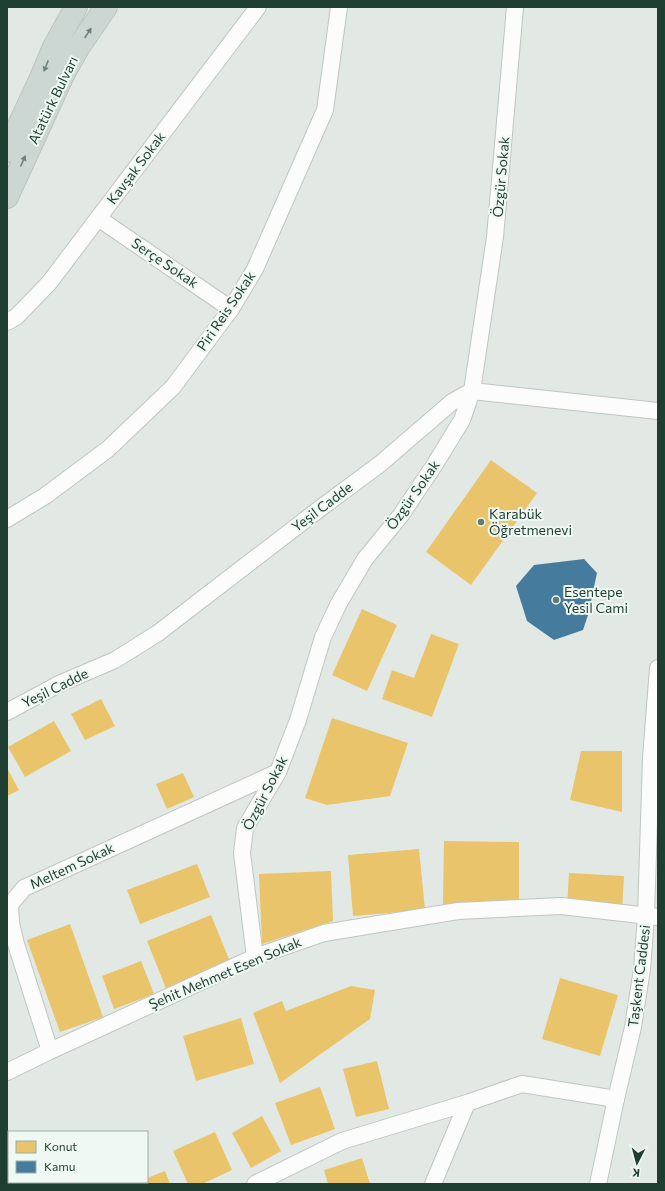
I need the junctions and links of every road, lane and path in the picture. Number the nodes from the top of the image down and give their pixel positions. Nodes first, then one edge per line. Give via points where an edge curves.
1 (76, 7) edge
2 (106, 7) edge
3 (258, 7) edge
4 (339, 7) edge
5 (515, 7) edge
6 (7, 151) edge
7 (7, 197) edge
8 (98, 218) junction
9 (231, 309) junction
10 (7, 322) edge
11 (472, 391) junction
12 (658, 411) edge
13 (7, 519) edge
14 (658, 668) edge
15 (7, 712) edge
16 (278, 772) junction
17 (652, 916) edge
18 (255, 957) junction
19 (50, 1051) junction
20 (7, 1072) edge
21 (616, 1099) junction
22 (466, 1103) junction
23 (255, 1184) edge
24 (433, 1184) edge
25 (598, 1184) edge

1 -> 6 main road, Atatürk Bulvarı via 54,46
7 -> 2 main road, Atatürk Bulvarı via 63,75
3 - 8 street, Kavşak Sokak
4 - 9 street, Piri Reis Sokak via 325,110 255,269
5 - 11 street, Özgür Sokak via 495,238
8 - 9 street, Serçe Sokak
8 - 10 street, Kavşak Sokak via 49,283 16,317
9 - 13 street, Piri Reis Sokak via 173,386 108,449 45,496
11 - 12 street
11 - 15 street, Yeşil Cadde via 452,402 380,464 158,633 115,660 61,683
11 - 16 street, Özgür Sokak via 462,420 435,464 401,515 365,559 339,603 323,637 298,720
14 - 17 street, Taşkent Caddesi via 652,758
16 - 18 street, Özgür Sokak via 245,828 242,853
16 - 19 street, Meltem Sokak via 24,888 10,905 16,944
17 - 18 street, Şehit Mehmet Esen Sokak via 561,906 458,911 324,933
17 - 21 street, Taşkent Caddesi via 633,1027
18 - 19 street, Şehit Mehmet Esen Sokak
19 - 20 street, Şehit Mehmet Esen Sokak
21 - 22 street via 522,1084
21 - 25 street, Taşkent Caddesi
22 - 23 street via 342,1141
22 - 24 street

